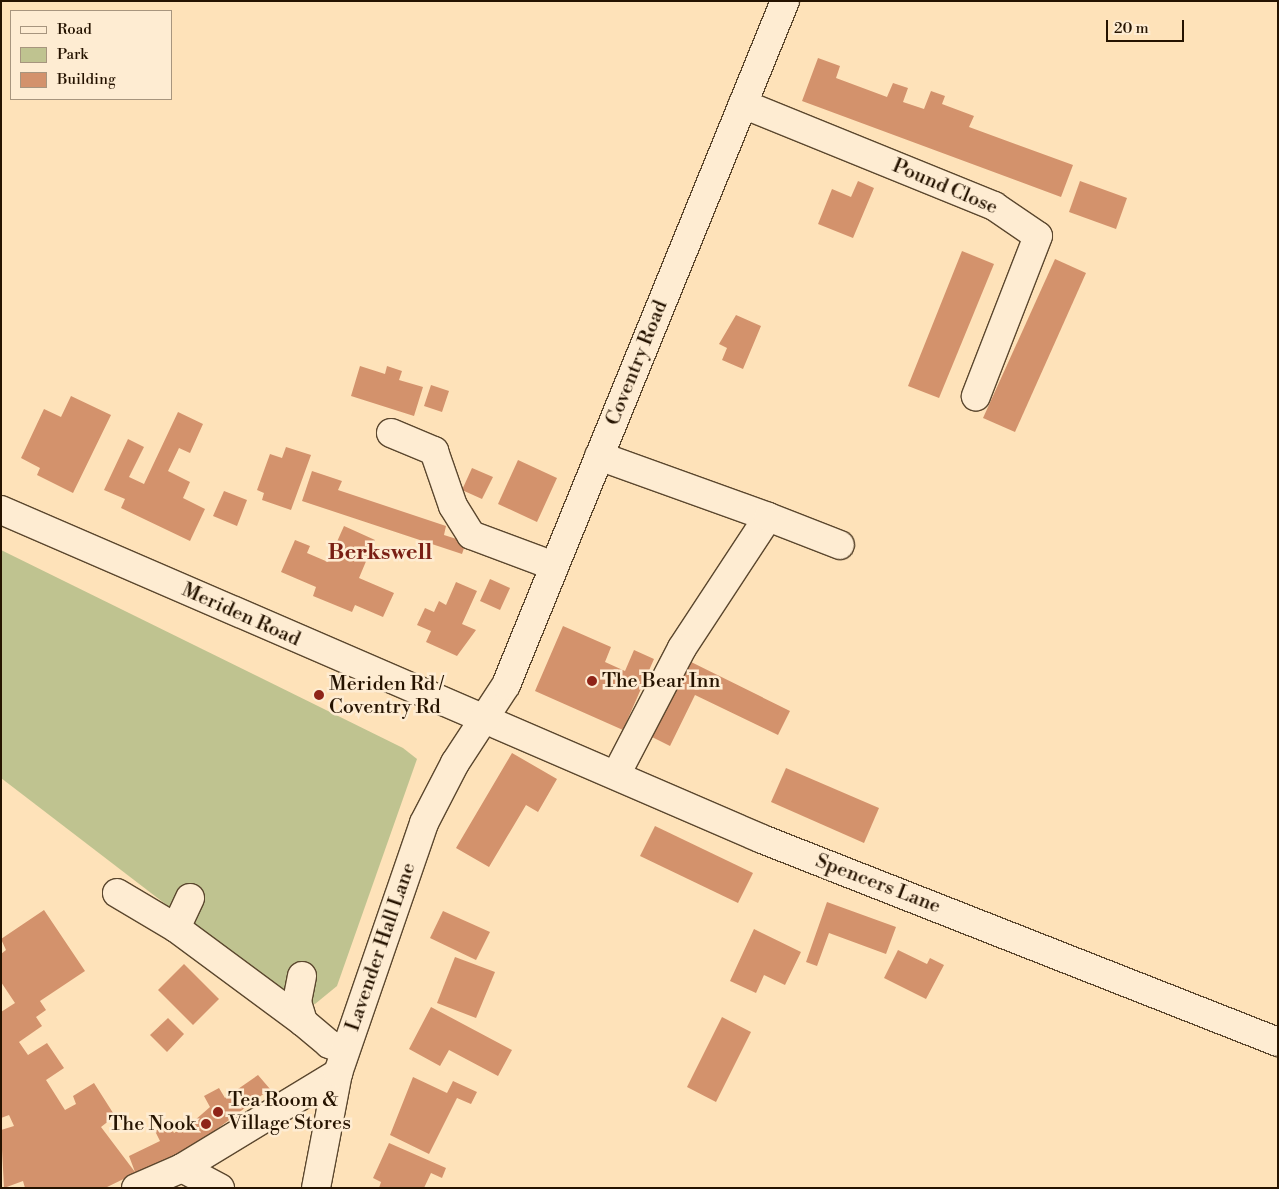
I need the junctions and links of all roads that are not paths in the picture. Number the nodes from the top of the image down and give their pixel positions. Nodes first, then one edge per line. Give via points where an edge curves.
1 (785, 1) edge
2 (743, 104) junction
3 (976, 396) dead end
4 (391, 434) dead end
5 (599, 456) junction
6 (1, 510) edge
7 (768, 517) junction
8 (840, 545) dead end
9 (554, 566) junction
10 (482, 720) junction
11 (616, 775) junction
12 (117, 893) dead end
13 (190, 898) dead end
14 (176, 928) junction
15 (302, 976) dead end
16 (303, 1022) junction
17 (1278, 1042) edge
18 (341, 1061) junction
19 (182, 1168) junction
20 (136, 1188) edge
21 (220, 1188) edge
22 (316, 1188) edge

1 - 2 street, Coventry Road
2 - 3 street, Pound Close via 994,206 1038,236
2 - 5 street, Coventry Road
4 - 9 street via 434,451 453,506 471,534
5 - 7 street
5 - 9 street, Coventry Road
6 - 10 street, Meriden Road
7 - 8 street
7 - 11 street via 682,648
9 - 10 street, Coventry Road via 506,685
10 - 11 street, Spencers Lane
10 - 18 street, Lavender Hall Lane via 424,823
11 - 17 street, Spencers Lane via 762,839
12 - 14 street
13 - 14 street
14 - 16 street
15 - 16 street via 297,1002
16 - 18 street via 329,1044
18 - 19 street
18 - 22 street, Lavender Hall Lane
19 - 20 street
19 - 21 street

